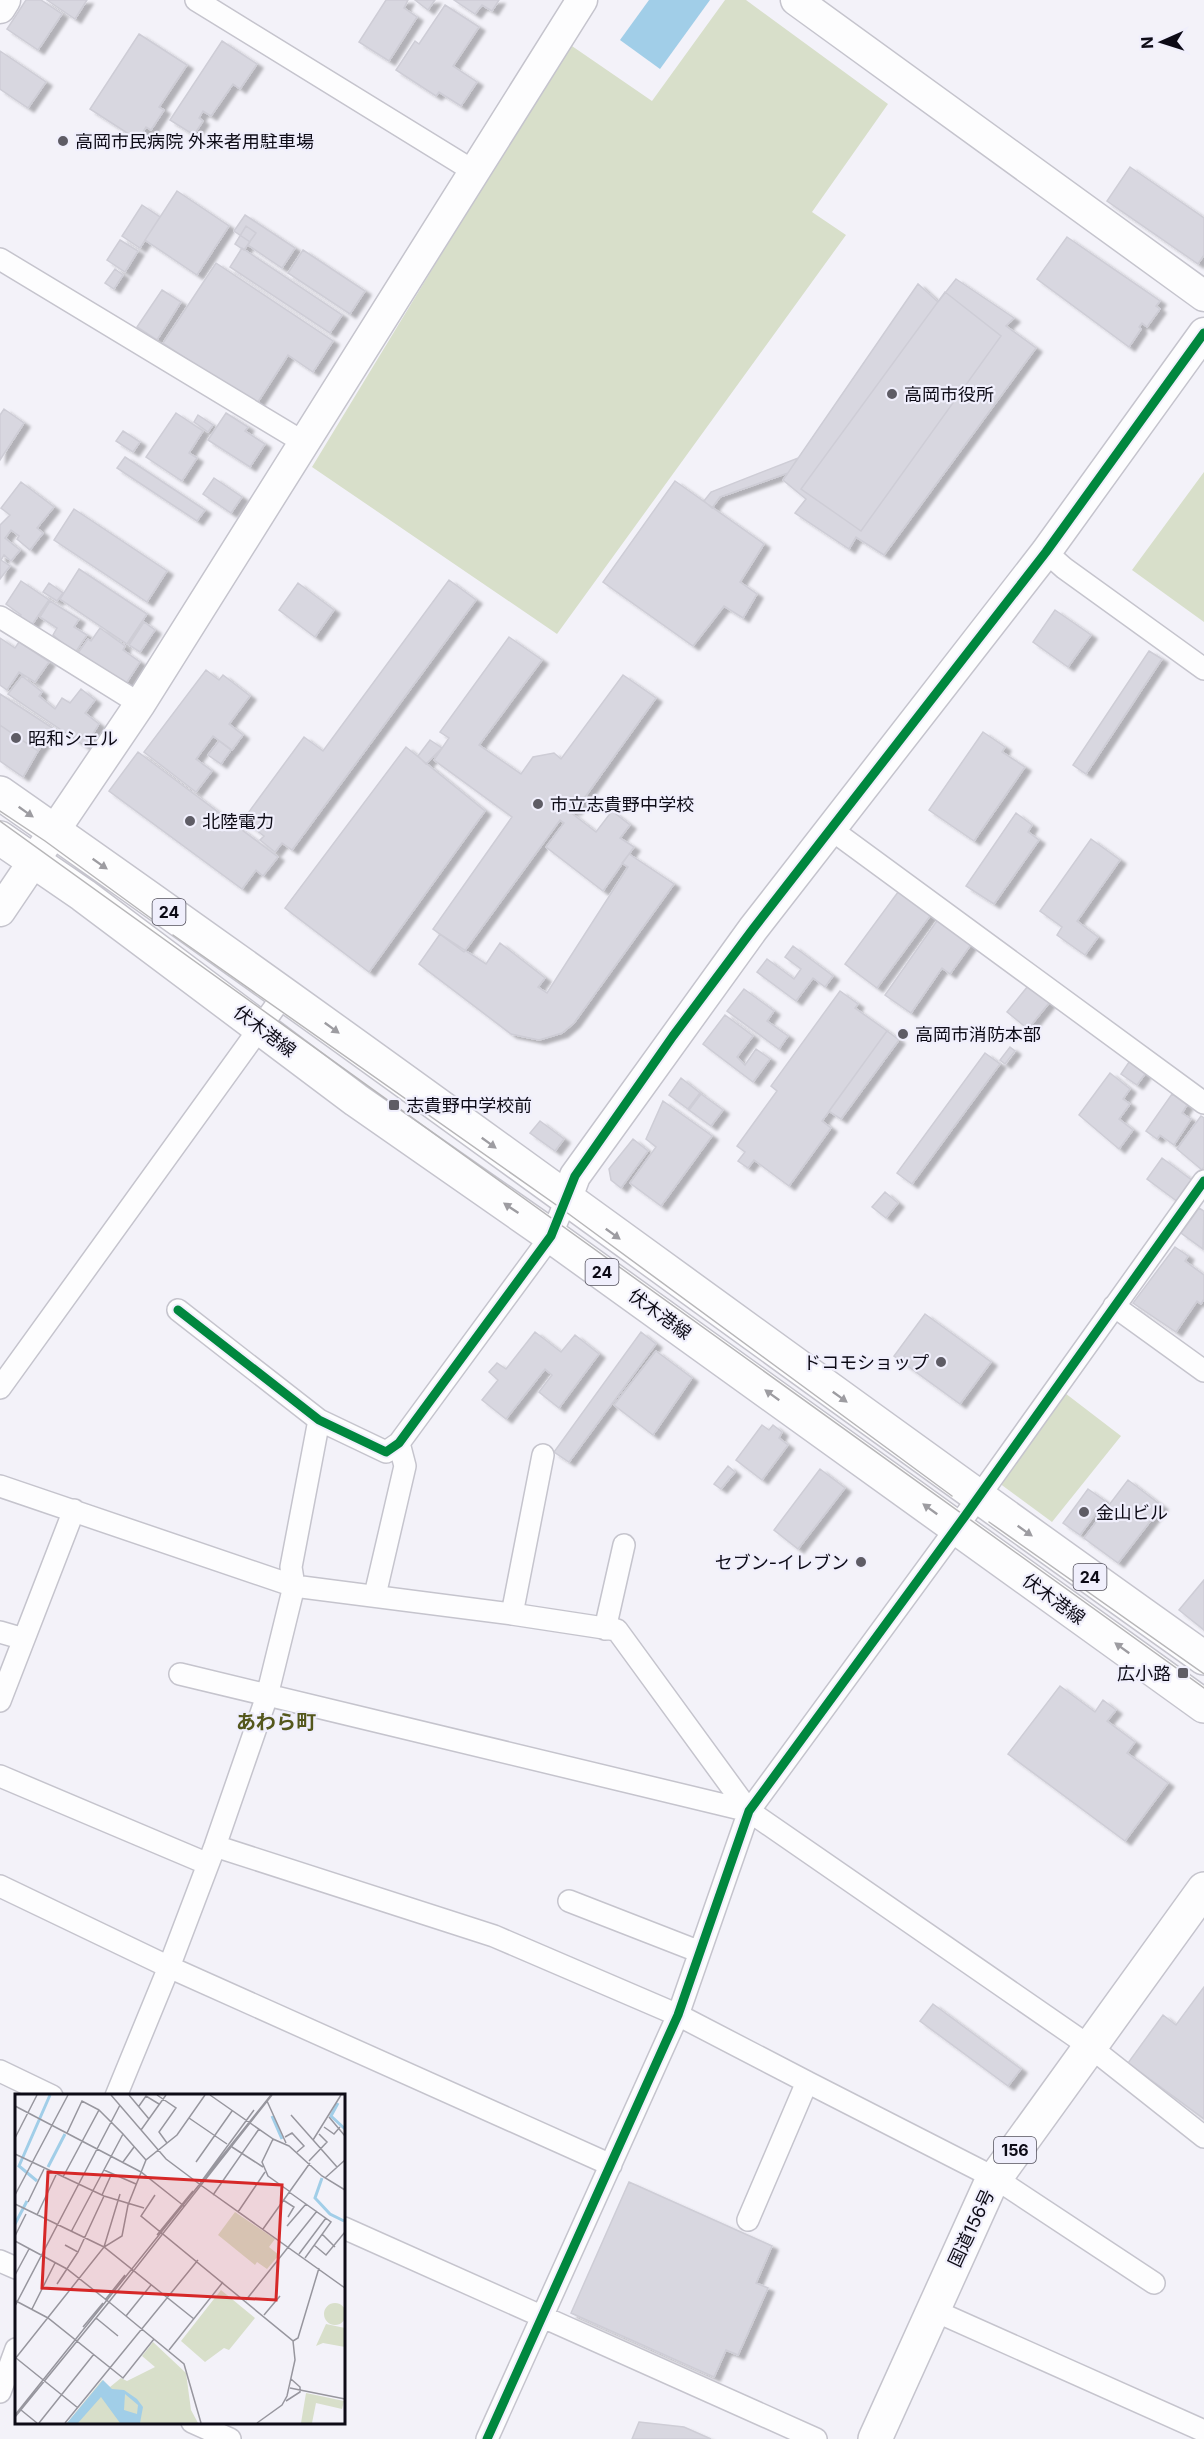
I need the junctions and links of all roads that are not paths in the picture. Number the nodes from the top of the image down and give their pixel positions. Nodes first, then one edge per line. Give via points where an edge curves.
1 (5, 0) edge
2 (196, 0) edge
3 (582, 0) edge
4 (796, 0) edge
5 (0, 8) edge
6 (475, 172) junction
7 (0, 259) edge
8 (1204, 296) edge
9 (1204, 333) edge
10 (303, 442) junction
11 (1046, 552) junction
12 (0, 617) edge
13 (1204, 669) edge
14 (140, 704) junction
15 (0, 793) edge
16 (52, 830) junction
17 (832, 830) junction
18 (0, 838) edge
19 (35, 860) junction
20 (0, 911) edge
21 (285, 993) junction
22 (259, 1026) junction
23 (1204, 1103) edge
24 (1204, 1181) edge
25 (566, 1200) junction
26 (551, 1236) junction
27 (1114, 1306) junction
28 (178, 1310) dead end
29 (1204, 1371) edge
30 (0, 1388) edge
31 (319, 1420) junction
32 (399, 1443) junction
33 (543, 1455) dead end
34 (0, 1486) edge
35 (977, 1497) junction
36 (74, 1510) junction
37 (956, 1527) junction
38 (624, 1545) dead end
39 (294, 1586) junction
40 (375, 1595) junction
41 (512, 1614) junction
42 (605, 1629) junction
43 (0, 1632) edge
44 (24, 1639) junction
45 (1204, 1658) edge
46 (180, 1674) dead end
47 (267, 1696) junction
48 (0, 1701) edge
49 (1204, 1706) edge
50 (0, 1776) edge
51 (749, 1811) junction
52 (211, 1855) junction
53 (0, 1886) edge
54 (1204, 1889) edge
55 (569, 1901) dead end
56 (700, 1952) junction
57 (169, 1967) junction
58 (678, 2015) junction
59 (1089, 2046) junction
60 (0, 2071) edge
61 (807, 2082) junction
62 (48, 2094) edge
63 (117, 2094) edge
64 (1204, 2137) edge
65 (610, 2165) junction
66 (995, 2178) junction
67 (748, 2220) dead end
68 (345, 2228) edge
69 (0, 2261) edge
70 (15, 2268) edge
71 (1154, 2283) dead end
72 (933, 2310) junction
73 (541, 2317) junction
74 (15, 2352) edge
75 (0, 2392) edge
76 (196, 2424) edge
77 (1204, 2431) edge
78 (230, 2439) edge
79 (487, 2439) edge
80 (816, 2439) edge
81 (875, 2439) edge

1 - 5 street
2 - 6 street
3 - 6 street
4 - 8 street
6 - 10 street
7 - 10 street
9 - 11 street
10 - 14 street
11 - 13 street
11 - 17 street
12 - 14 street
14 - 16 street
15 -> 16 main road, 伏木港線 / 24
16 - 19 street
16 -> 21 main road, 伏木港線 / 24
17 - 23 street
17 - 25 street via 673,1036 575,1176
18 - 19 main road, 伏木港線 / 24
19 - 20 street
19 - 22 main road, 伏木港線 / 24
21 - 22 street
21 -> 25 main road, 伏木港線 / 24
26 -> 22 main road, 伏木港線 / 24 via 365,1106
22 - 30 street
24 - 27 street
25 - 26 street
25 -> 35 main road, 伏木港線 / 24
26 - 32 street
37 -> 26 main road, 伏木港線 / 24
27 - 29 street
27 - 35 street
28 - 31 street
31 - 32 street via 386,1452
31 - 39 street via 291,1567
32 - 40 street via 405,1466
33 - 41 street
34 - 36 street
35 - 37 street
35 -> 45 main road, 伏木港線 / 24
36 - 39 street
36 - 44 street
49 -> 37 main road, 伏木港線 / 24
37 - 51 street
38 - 42 street
39 - 40 street
39 - 47 street
40 - 41 street
41 - 42 street
42 - 51 street via 617,1630
43 - 44 street
44 - 48 street
46 - 47 street
47 - 51 street
47 - 52 street
50 - 52 street
51 - 56 street
51 - 59 street
52 - 57 street
52 - 58 street via 494,1935
53 - 57 street
54 - 59 main road, 国道156号 / 156
55 - 56 street
56 - 58 street
57 - 63 street
57 - 65 street
58 - 61 street
58 - 65 street
59 - 64 street
59 - 66 main road, 国道156号 / 156
60 - 62 street
61 - 66 street
61 - 67 street
65 - 73 street
66 - 71 street
66 - 72 main road, 国道156号 / 156
68 - 73 street
69 - 70 street
72 - 77 street
72 - 81 main road, 国道156号 / 156
73 - 79 street
73 - 80 street
74 - 75 street
76 - 78 street

